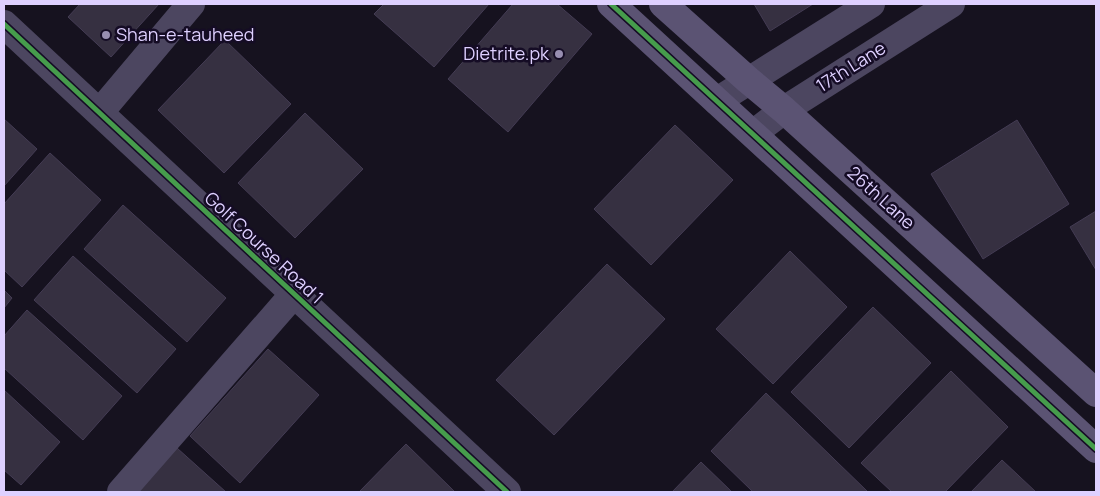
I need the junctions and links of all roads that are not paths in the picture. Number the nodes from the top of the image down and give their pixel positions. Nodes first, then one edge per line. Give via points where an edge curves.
1 (191, 4) edge
2 (611, 4) edge
3 (663, 4) edge
4 (871, 4) edge
5 (951, 4) edge
6 (4, 24) edge
7 (748, 80) junction
8 (718, 101) junction
9 (784, 110) junction
10 (100, 112) junction
11 (754, 133) junction
12 (293, 294) junction
13 (1096, 393) edge
14 (1096, 449) edge
15 (121, 492) edge
16 (507, 492) edge

1 - 10 street
2 - 8 street
3 - 7 street, 26th Lane
4 - 7 street
5 - 9 street, 17th Lane
6 - 10 street, Golf Course Road 1
7 - 8 street
7 - 9 street, 26th Lane
8 - 11 street
9 - 11 street, 17th Lane
9 - 13 street, 26th Lane
10 - 12 street, Golf Course Road 1
11 - 14 street
12 - 15 street
12 - 16 street, Golf Course Road 1

